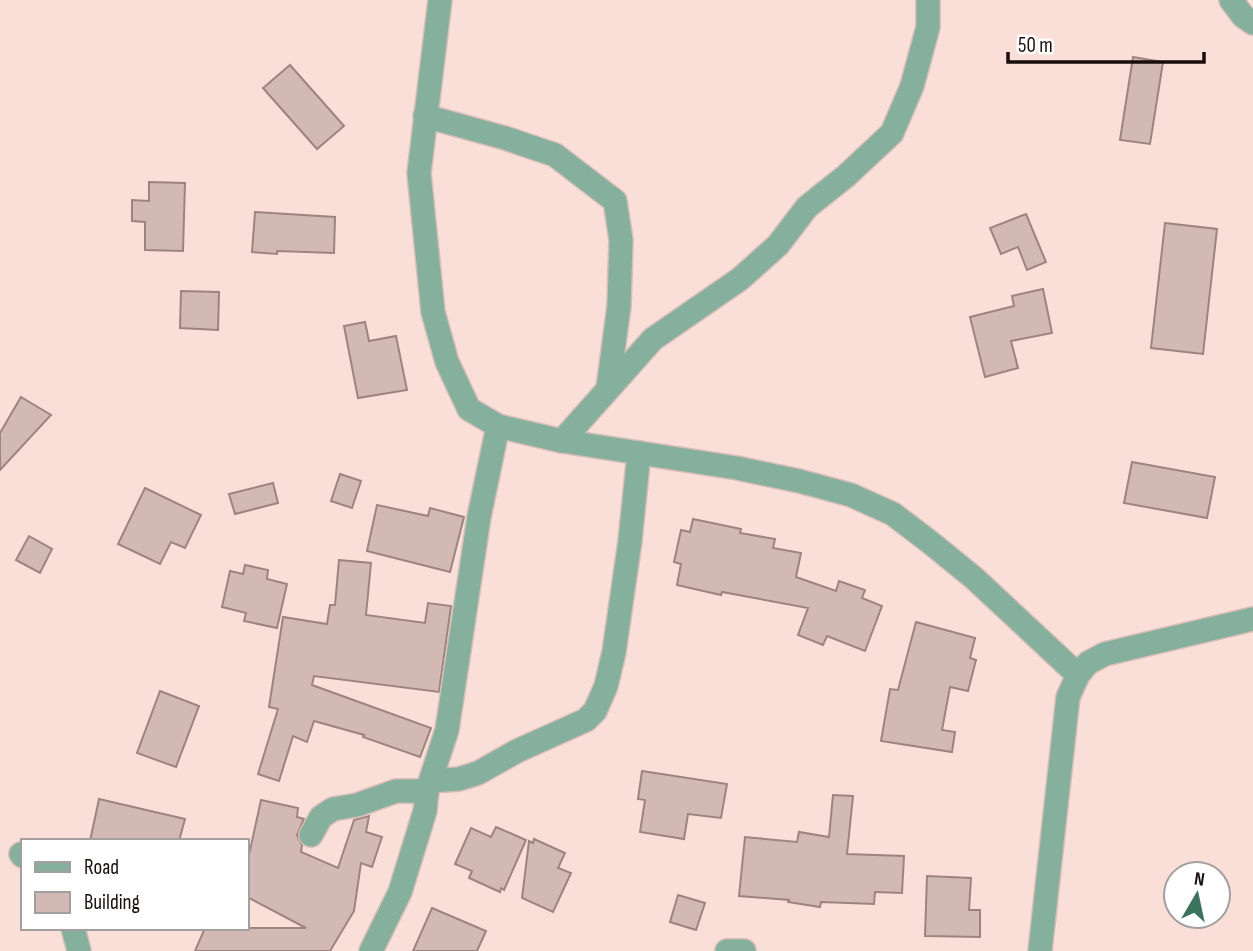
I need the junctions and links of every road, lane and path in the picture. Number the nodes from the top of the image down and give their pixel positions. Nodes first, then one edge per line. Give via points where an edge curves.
1 (440, 0) edge
2 (928, 0) edge
3 (1231, 0) edge
4 (1253, 23) edge
5 (425, 116) junction
6 (608, 388) junction
7 (498, 426) junction
8 (562, 441) junction
9 (639, 453) junction
10 (1253, 619) edge
11 (1078, 675) junction
12 (429, 786) junction
13 (311, 835) dead end
14 (74, 930) edge
15 (79, 951) edge
16 (371, 951) edge
17 (727, 951) edge
18 (744, 951) edge
19 (1040, 951) edge

1 - 5 street
2 - 6 street via 928,27 912,86 892,133 807,207 778,245 740,279 653,339
3 - 4 street
5 - 6 street via 555,155 615,201 621,240 619,306
5 - 7 street via 419,173 433,312 447,362 469,409
6 - 8 street
7 - 8 street
7 - 12 street via 479,517 447,730
8 - 9 street
9 - 11 street via 799,481 851,495 893,514 974,578
9 - 12 street via 614,652 595,711 586,720 478,773
10 - 11 street via 1105,654
11 - 19 street via 1068,697 1062,740
12 - 13 street via 333,809 321,817
12 - 16 street via 400,892
14 - 15 street
17 - 18 street

